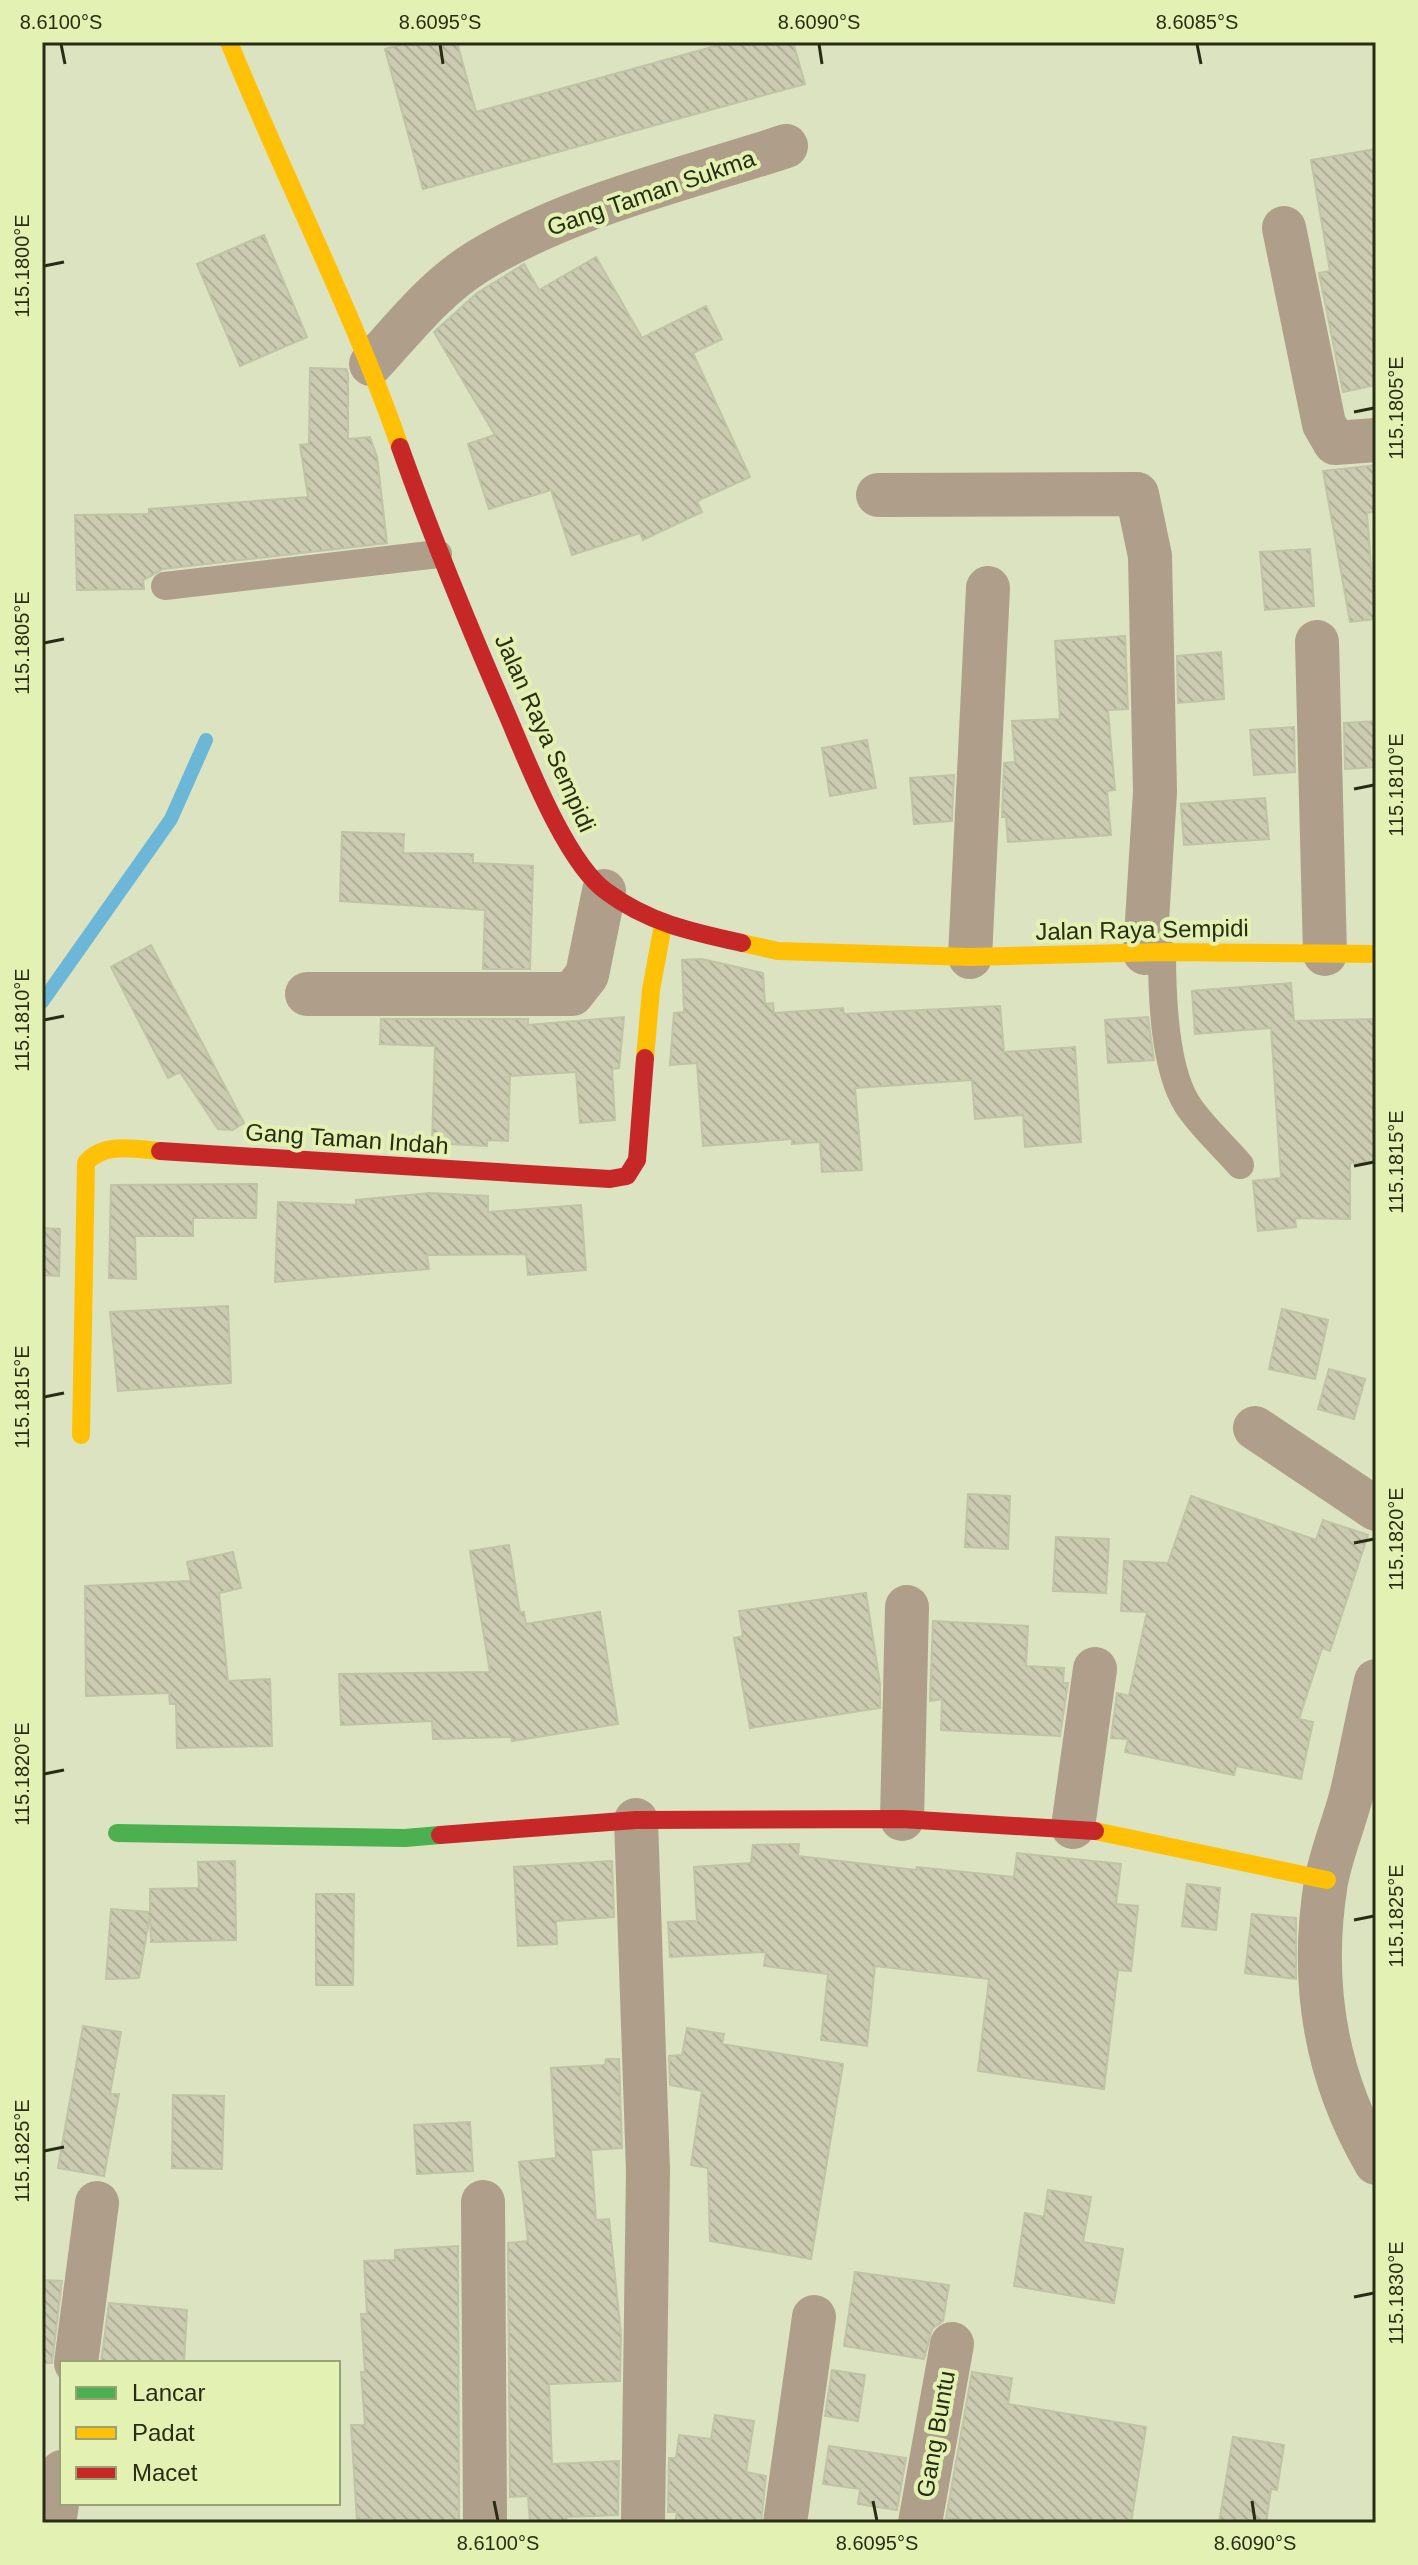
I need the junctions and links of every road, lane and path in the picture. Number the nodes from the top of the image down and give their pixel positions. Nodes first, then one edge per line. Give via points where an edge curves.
1 (229, 42) edge
2 (786, 146) dead end
3 (1284, 228) dead end
4 (371, 364) junction
5 (1376, 440) edge
6 (878, 495) dead end
7 (438, 554) junction
8 (165, 586) dead end
9 (988, 588) dead end
10 (1317, 642) dead end
11 (604, 891) junction
12 (663, 925) junction
13 (1154, 953) junction
14 (1325, 954) junction
15 (1376, 954) edge
16 (970, 957) junction
17 (307, 994) dead end
18 (1240, 1165) dead end
19 (1255, 1428) dead end
20 (81, 1435) dead end
21 (1376, 1509) edge
22 (907, 1607) dead end
23 (1095, 1669) dead end
24 (1376, 1681) edge
25 (1368, 1751) edge
26 (902, 1819) junction
27 (636, 1820) junction
28 (1073, 1827) junction
29 (117, 1833) dead end
30 (1327, 1880) junction
31 (1376, 2163) edge
32 (483, 2202) dead end
33 (97, 2203) dead end
34 (814, 2317) dead end
35 (952, 2344) dead end
36 (76, 2361) edge
37 (60, 2485) edge
38 (54, 2523) edge
39 (485, 2523) edge
40 (643, 2523) edge
41 (785, 2523) edge
42 (920, 2523) edge

1 - 4 street, Jalan Raya Sempidi
2 - 4 street, Gang Taman Sukma via 567,217 476,263 427,302
3 - 5 street via 1324,424 1335,443
4 - 7 street, Jalan Raya Sempidi
6 - 13 street via 1137,494 1150,556
7 - 8 lane
7 - 11 street, Jalan Raya Sempidi via 536,782 568,845
9 - 16 street
10 - 14 street
11 - 12 street, Jalan Raya Sempidi
11 - 17 street via 587,975 572,994
12 - 16 street, Jalan Raya Sempidi via 778,951
12 - 20 street, Gang Taman Indah via 651,990 637,1160 620,1178 118,1148 94,1153 86,1163
13 - 14 street, Jalan Raya Sempidi
13 - 16 street, Jalan Raya Sempidi
13 - 18 lane via 1186,1103
14 - 15 street, Jalan Raya Sempidi
19 - 21 street
22 - 26 street
23 - 28 street
24 - 25 street
25 - 30 street
26 - 27 street
26 - 28 street
27 - 29 street via 405,1838
27 - 40 street via 648,2171
28 - 30 street
30 - 31 street via 1320,1982 1323,2023 1347,2110
32 - 39 street
33 - 36 street
34 - 41 street
35 - 42 street, Gang Buntu
37 - 38 street

